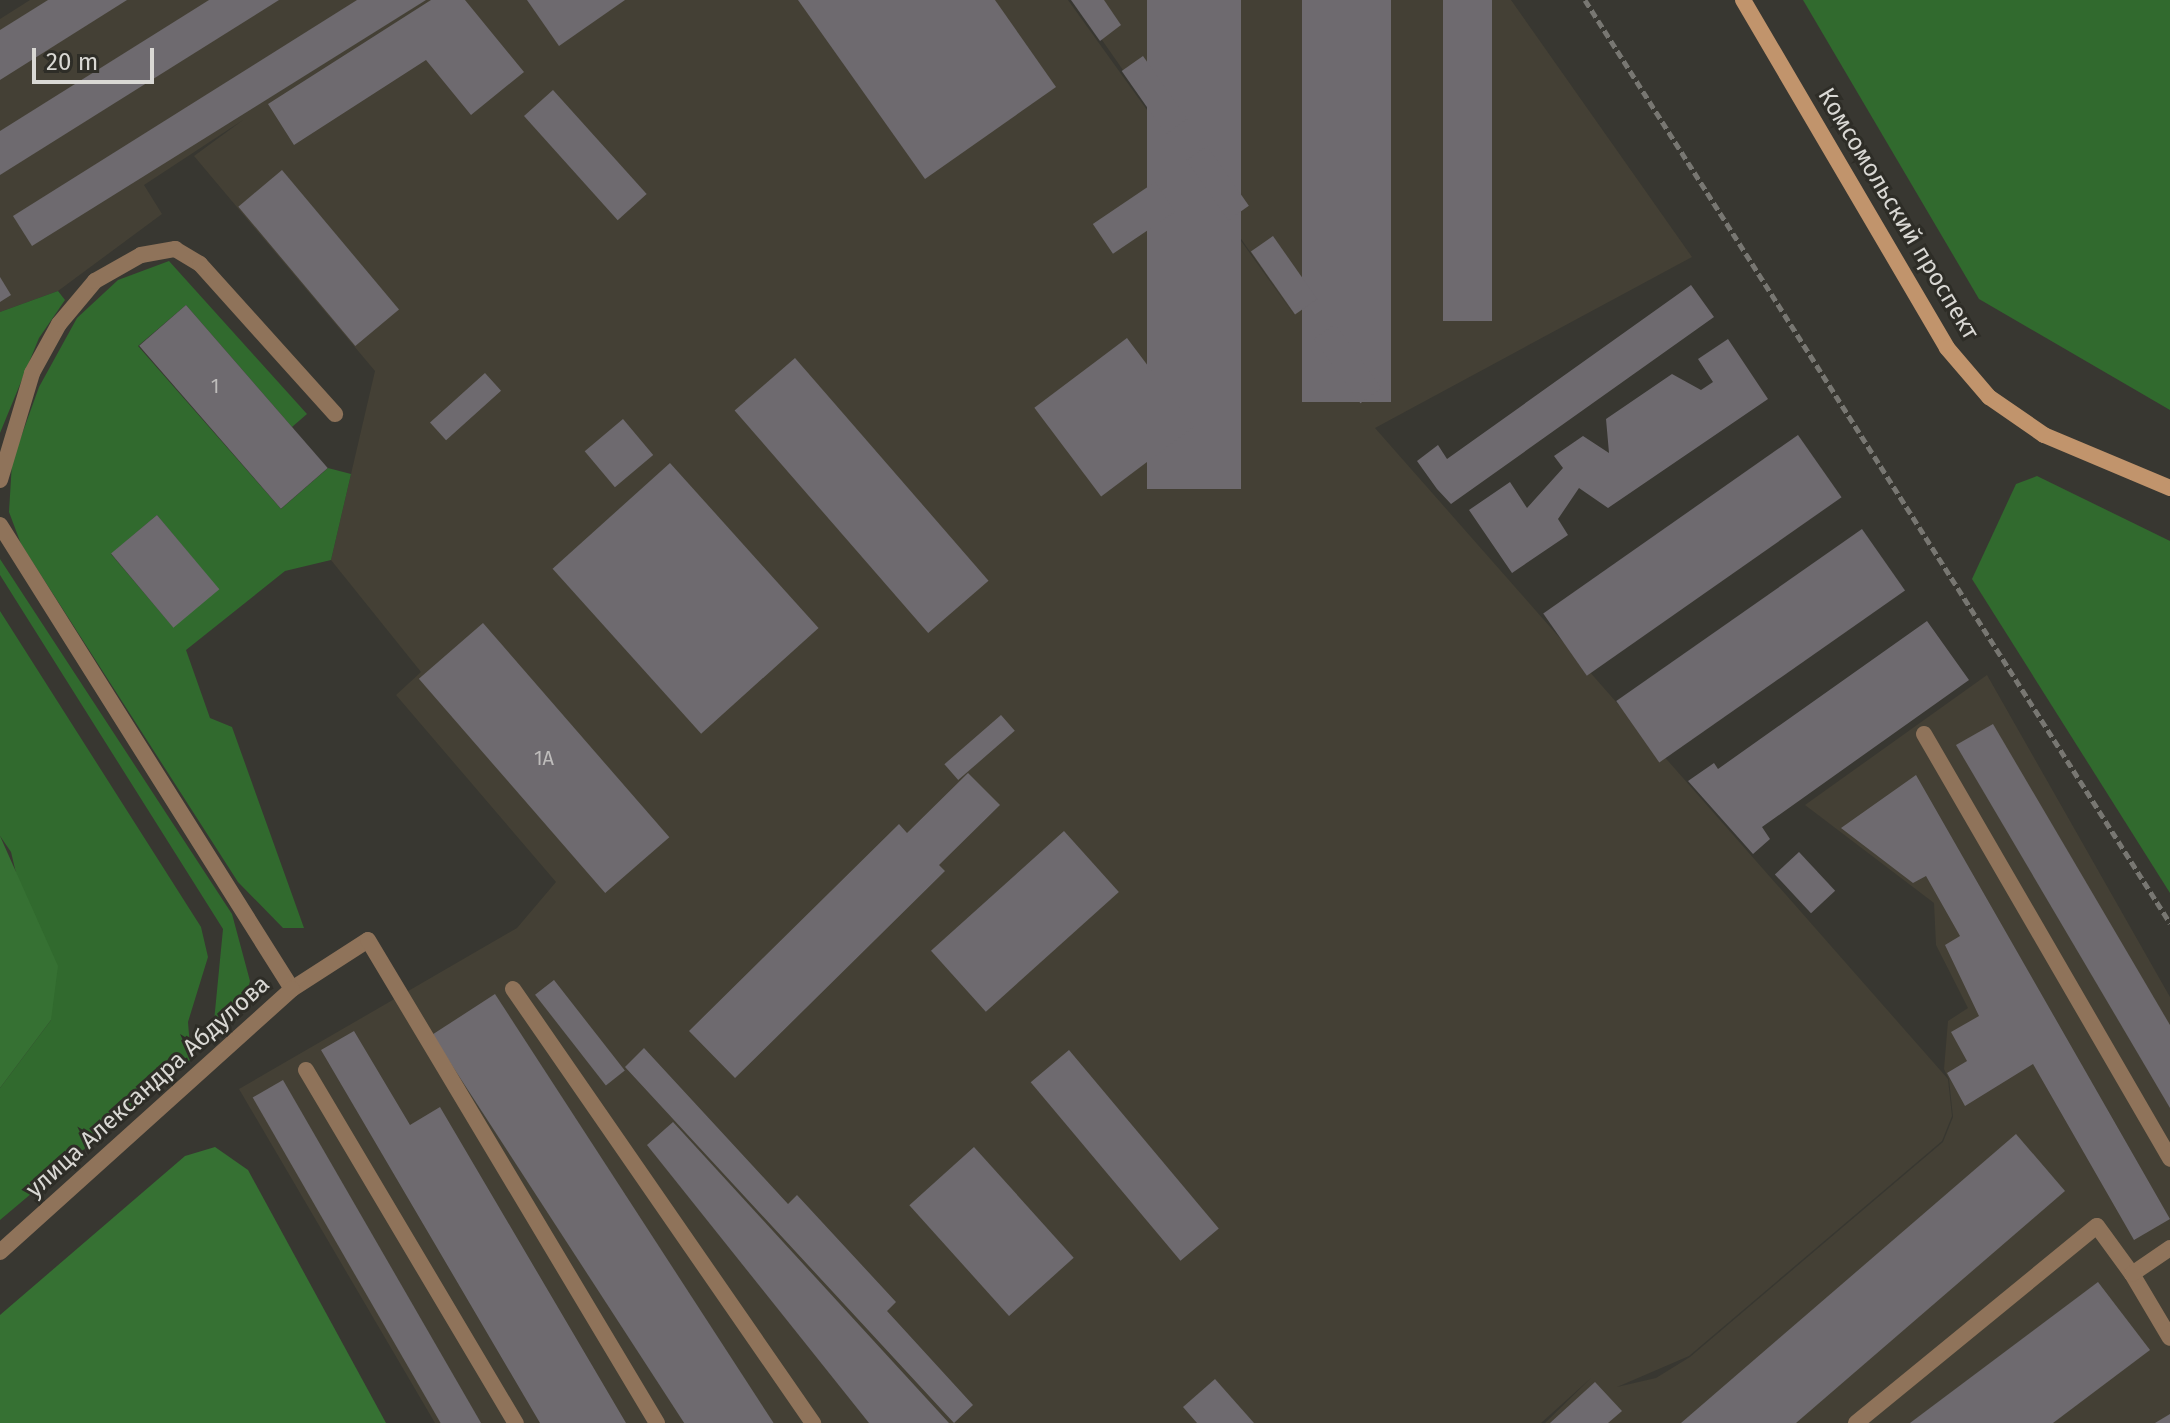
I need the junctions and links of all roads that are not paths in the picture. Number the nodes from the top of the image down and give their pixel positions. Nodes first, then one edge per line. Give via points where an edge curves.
1 (1743, 0) edge
2 (335, 414) dead end
3 (0, 480) edge
4 (2170, 488) edge
5 (0, 525) edge
6 (1924, 734) dead end
7 (292, 989) junction
8 (513, 989) dead end
9 (306, 1070) dead end
10 (2170, 1159) edge
11 (2170, 1248) edge
12 (0, 1252) edge
13 (2132, 1274) junction
14 (2170, 1338) edge
15 (516, 1423) edge
16 (657, 1423) edge
17 (813, 1423) edge
18 (1856, 1423) edge

1 - 4 street, Комсомольский проспект via 1947,348 1989,397 2044,435
2 - 3 street via 200,264 175,249 141,255 95,281 59,324 32,373
5 - 7 street
6 - 10 street
7 - 12 street, улица Александра Абдулова
7 - 16 street, улица Александра Абдулова via 368,940
8 - 17 street
9 - 15 street
11 - 13 street
13 - 14 street
13 - 18 street via 2097,1226

